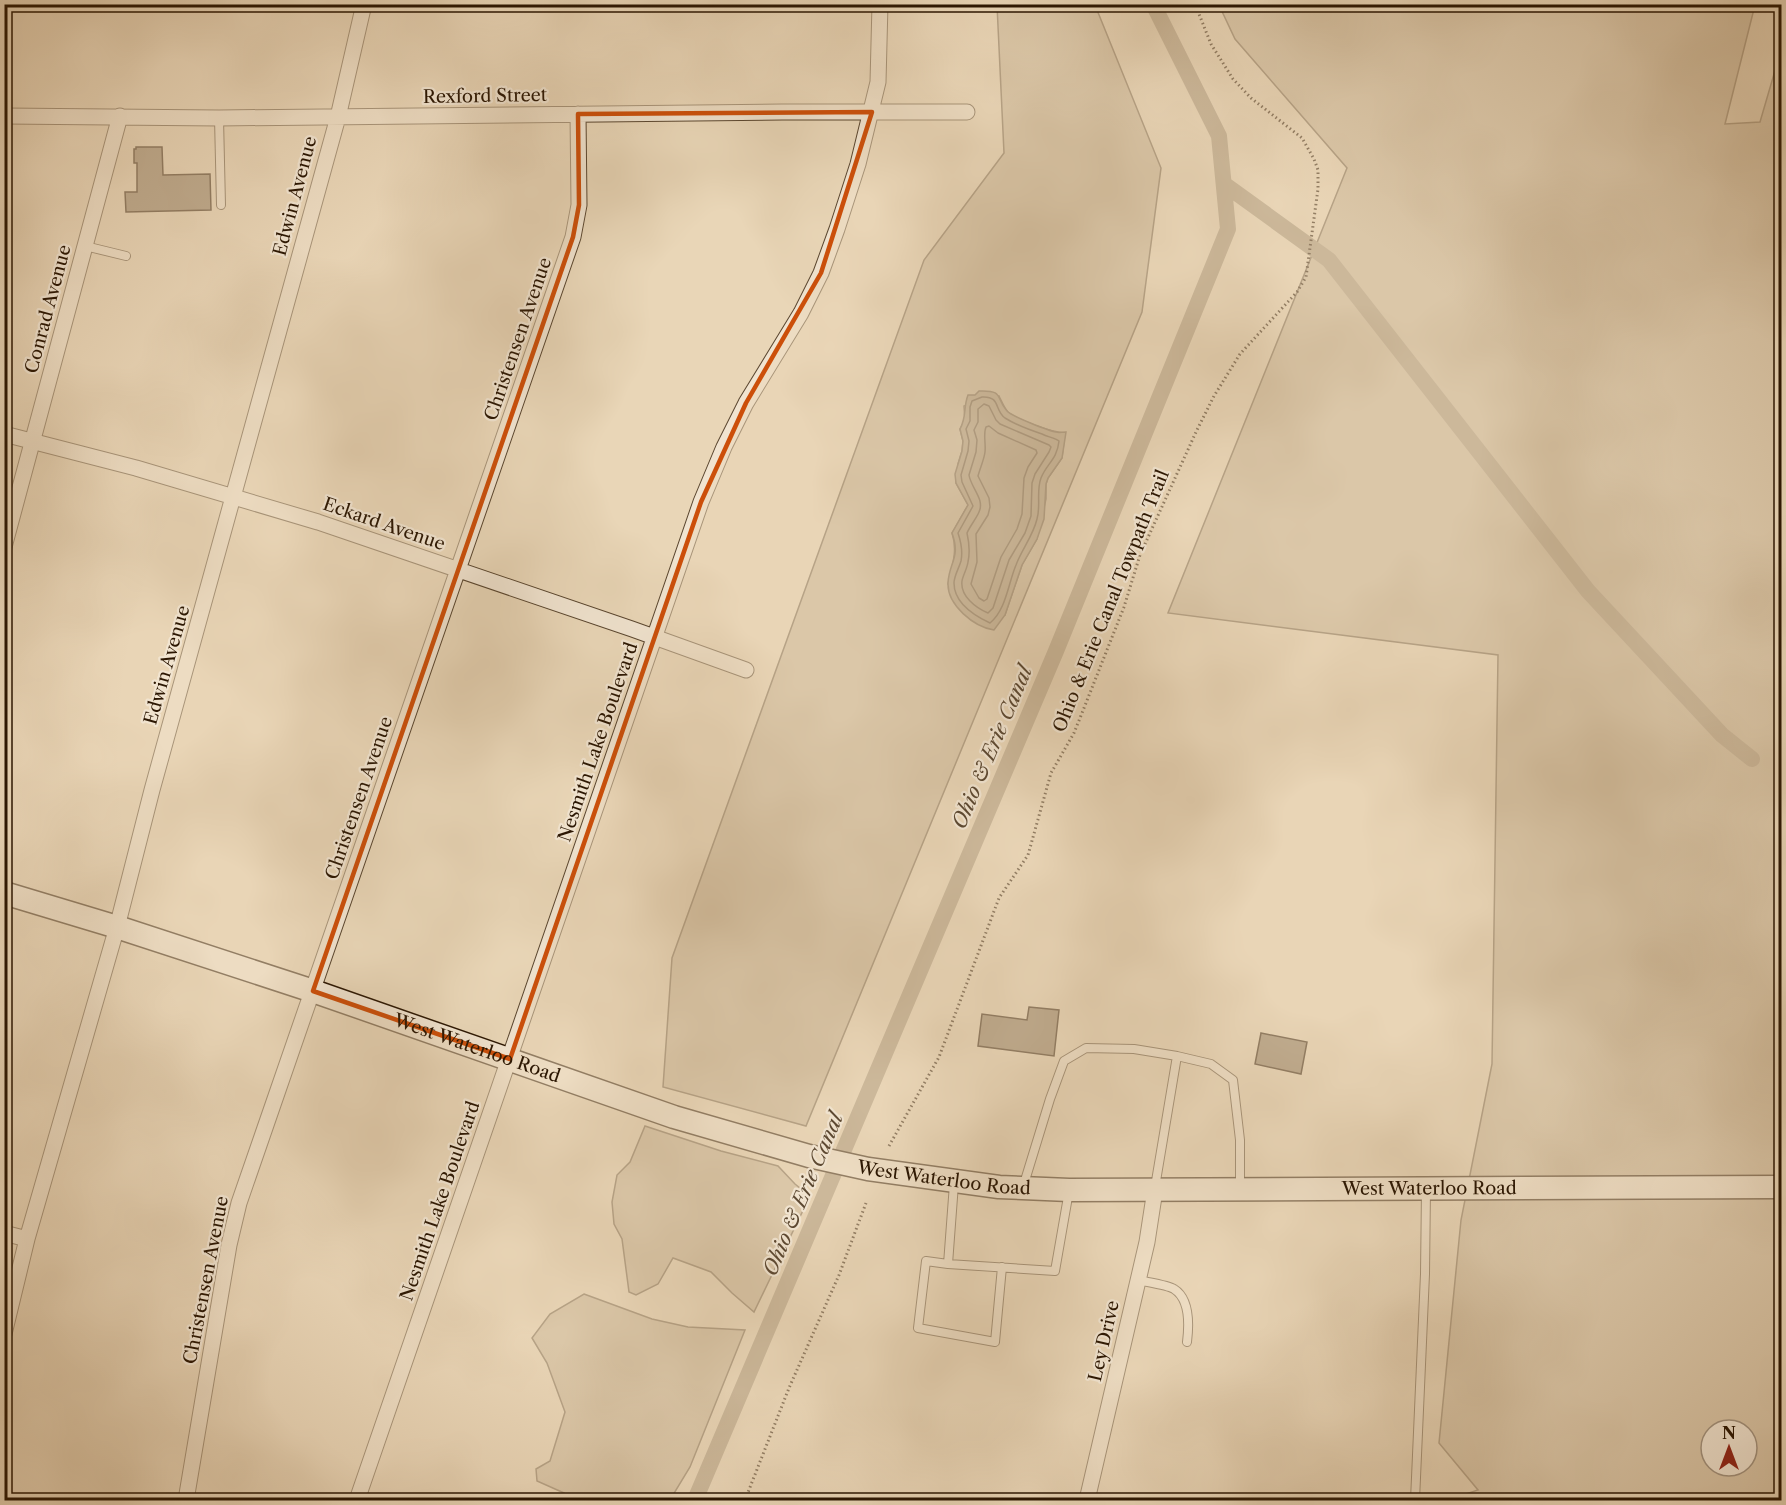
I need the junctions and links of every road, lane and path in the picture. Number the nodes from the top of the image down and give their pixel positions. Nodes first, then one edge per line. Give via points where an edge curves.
1 (364, 4) edge
2 (880, 4) edge
3 (1195, 4) edge
4 (872, 112) junction
5 (967, 112) dead end
6 (578, 114) junction
7 (4, 116) edge
8 (120, 116) junction
9 (219, 117) junction
10 (338, 117) junction
11 (221, 205) dead end
12 (85, 246) junction
13 (126, 256) dead end
14 (4, 434) edge
15 (32, 441) junction
16 (234, 496) junction
17 (4, 547) edge
18 (458, 571) junction
19 (655, 637) junction
20 (746, 670) dead end
21 (4, 893) edge
22 (117, 927) junction
23 (313, 991) junction
24 (1177, 1056) junction
25 (510, 1059) junction
26 (889, 1146) dead end
27 (954, 1181) junction
28 (1782, 1187) edge
29 (1023, 1188) junction
30 (1426, 1189) junction
31 (1069, 1190) junction
32 (1155, 1190) junction
33 (1240, 1190) junction
34 (866, 1203) dead end
35 (4, 1233) edge
36 (27, 1239) junction
37 (948, 1264) junction
38 (1002, 1267) junction
39 (1138, 1280) junction
40 (4, 1334) edge
41 (1187, 1342) dead end
42 (186, 1500) edge
43 (357, 1500) edge
44 (745, 1500) edge
45 (1088, 1500) edge
46 (1414, 1500) edge

1 - 10 street, Edwin Avenue
2 - 4 street, Nesmith Lake Boulevard via 878,73
3 - 26 path, Ohio & Erie Canal Towpath Trail via 1210,44 1233,79 1302,138 1318,170 1307,272 1297,292 1226,374 1196,432 1140,555 1124,607 1074,733 1051,773 1028,855 996,905 939,1057
4 - 5 street, Rexford Street
4 - 6 street, Rexford Street
4 - 19 street, Nesmith Lake Boulevard via 821,273 724,447
6 - 10 street, Rexford Street
6 - 18 street, Christensen Avenue via 579,205 573,237
7 - 8 street, Rexford Street
8 - 9 street, Rexford Street
8 - 12 street, Conrad Avenue
9 - 10 street, Rexford Street
9 - 11 lane
10 - 16 street, Edwin Avenue
12 - 13 lane
12 - 15 street, Conrad Avenue
14 - 15 street, Eckard Avenue
15 - 16 street, Eckard Avenue
15 - 17 street, Conrad Avenue
16 - 18 street, Eckard Avenue
16 - 22 street, Edwin Avenue
18 - 19 street, Eckard Avenue
18 - 23 street, Christensen Avenue
19 - 20 street, Eckard Avenue
19 - 25 street, Nesmith Lake Boulevard
21 - 22 main road, West Waterloo Road
22 - 23 main road, West Waterloo Road
22 - 36 street, Edwin Avenue
23 - 25 main road, West Waterloo Road
23 - 42 street, Christensen Avenue via 233,1224
24 - 29 lane via 1134,1049 1086,1048 1064,1061
24 - 32 lane
24 - 33 lane via 1211,1064 1233,1080 1240,1140
25 - 27 main road, West Waterloo Road via 674,1117 809,1156
25 - 43 street, Nesmith Lake Boulevard
27 - 29 main road, West Waterloo Road
27 - 37 lane
28 - 30 main road, West Waterloo Road
29 - 31 main road, West Waterloo Road
30 - 33 main road, West Waterloo Road
30 - 46 lane
31 - 32 main road, West Waterloo Road
31 - 38 lane via 1055,1270
32 - 33 main road, West Waterloo Road
32 - 39 street, Ley Drive
34 - 44 path
35 - 36 street
36 - 40 street, Edwin Avenue
37 - 38 lane
37 - 38 lane via 926,1262 918,1328 995,1342
39 - 41 lane via 1175,1289 1189,1321
39 - 45 street, Ley Drive

